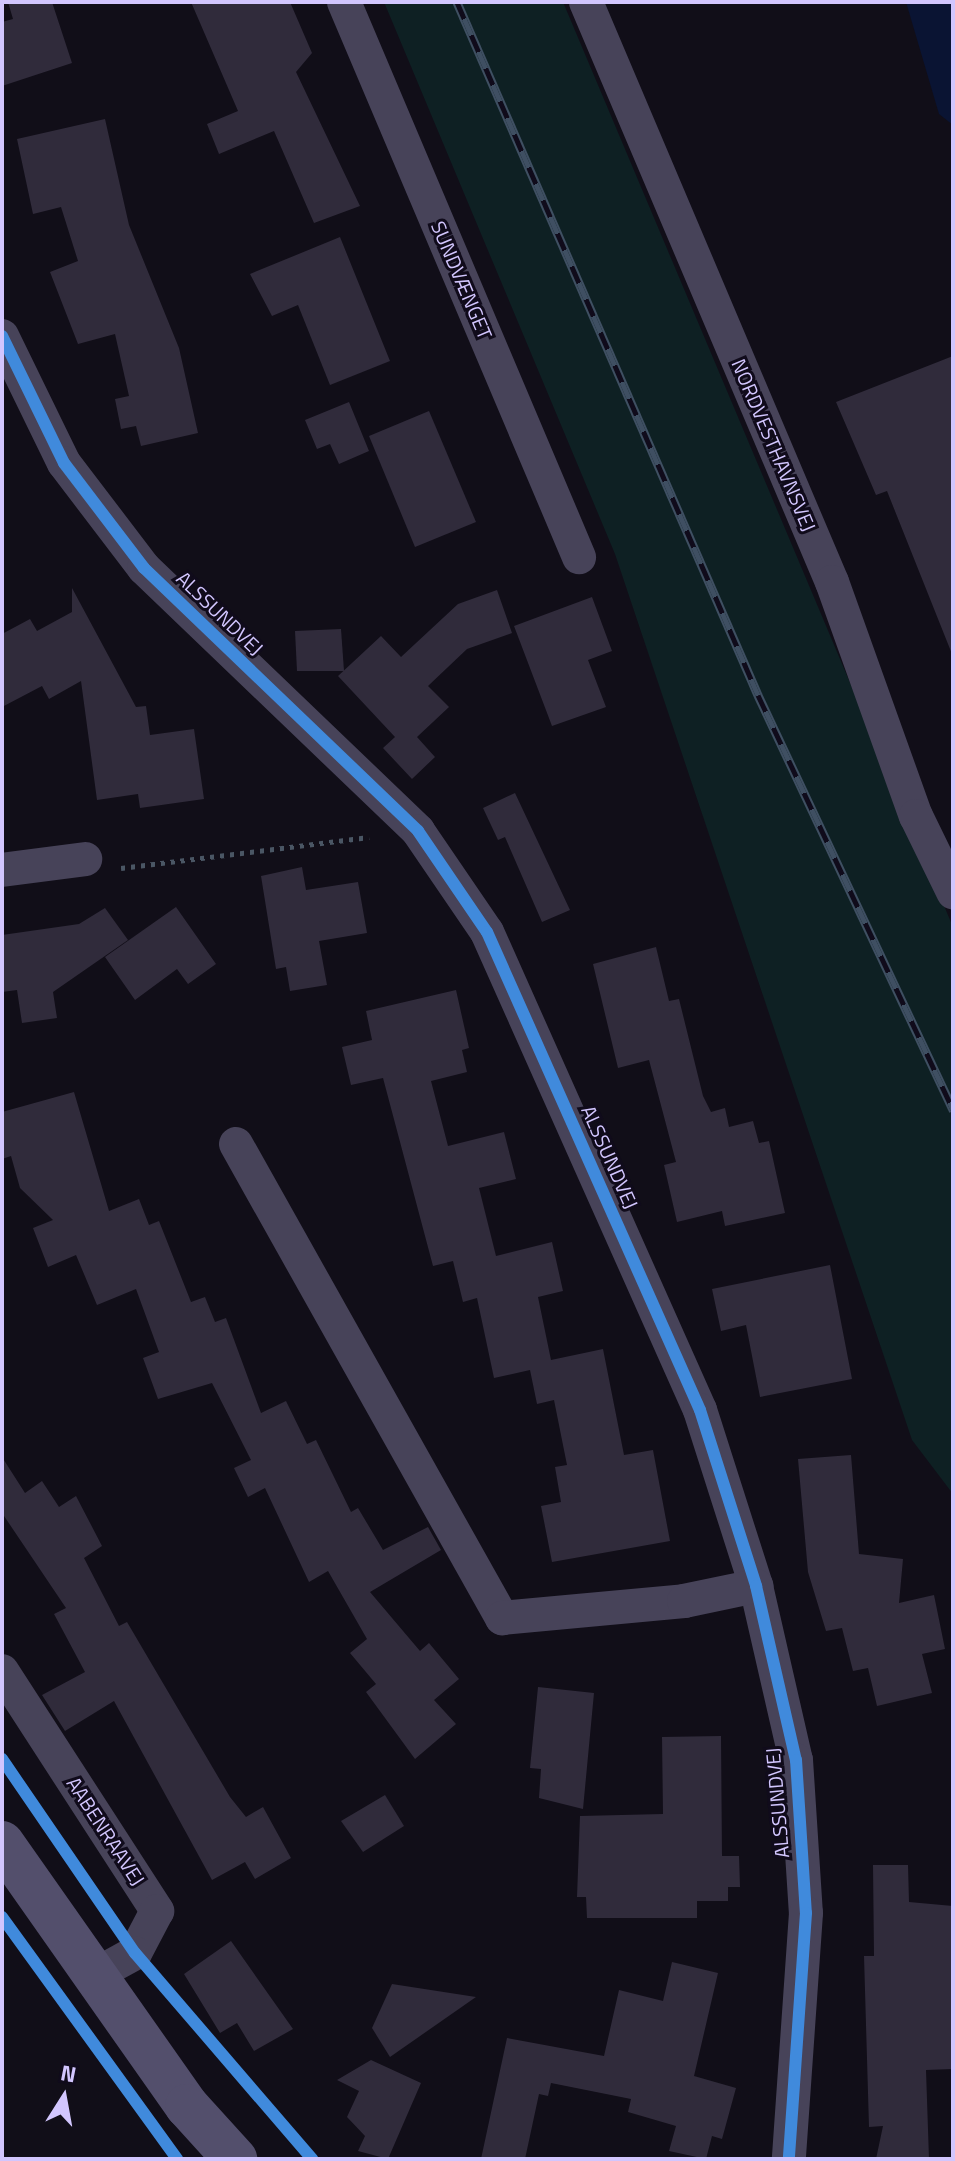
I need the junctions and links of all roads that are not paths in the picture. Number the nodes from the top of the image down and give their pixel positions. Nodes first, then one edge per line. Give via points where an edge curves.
1 (344, 2) edge
2 (586, 2) edge
3 (2, 336) edge
4 (579, 557) dead end
5 (85, 859) road end
6 (2, 870) edge
7 (953, 892) edge
8 (236, 1144) dead end
9 (756, 1586) junction
10 (2, 1671) edge
11 (2, 1843) edge
12 (93, 1976) junction
13 (235, 2159) edge
14 (789, 2159) edge

1 - 4 street, SUNDVÆNGET
2 - 7 street, NORDVESTHAVNSVEJ via 832,582 916,816
3 - 9 street, ALSSUNDVEJ via 64,463 144,568 418,831 487,932 700,1410
5 - 6 street
8 - 9 street via 502,1618 684,1601
9 - 14 street, ALSSUNDVEJ via 796,1760 806,1913
10 - 12 street, AABENRAAVEJ via 157,1911 135,1953
11 - 12 street
12 - 13 street

